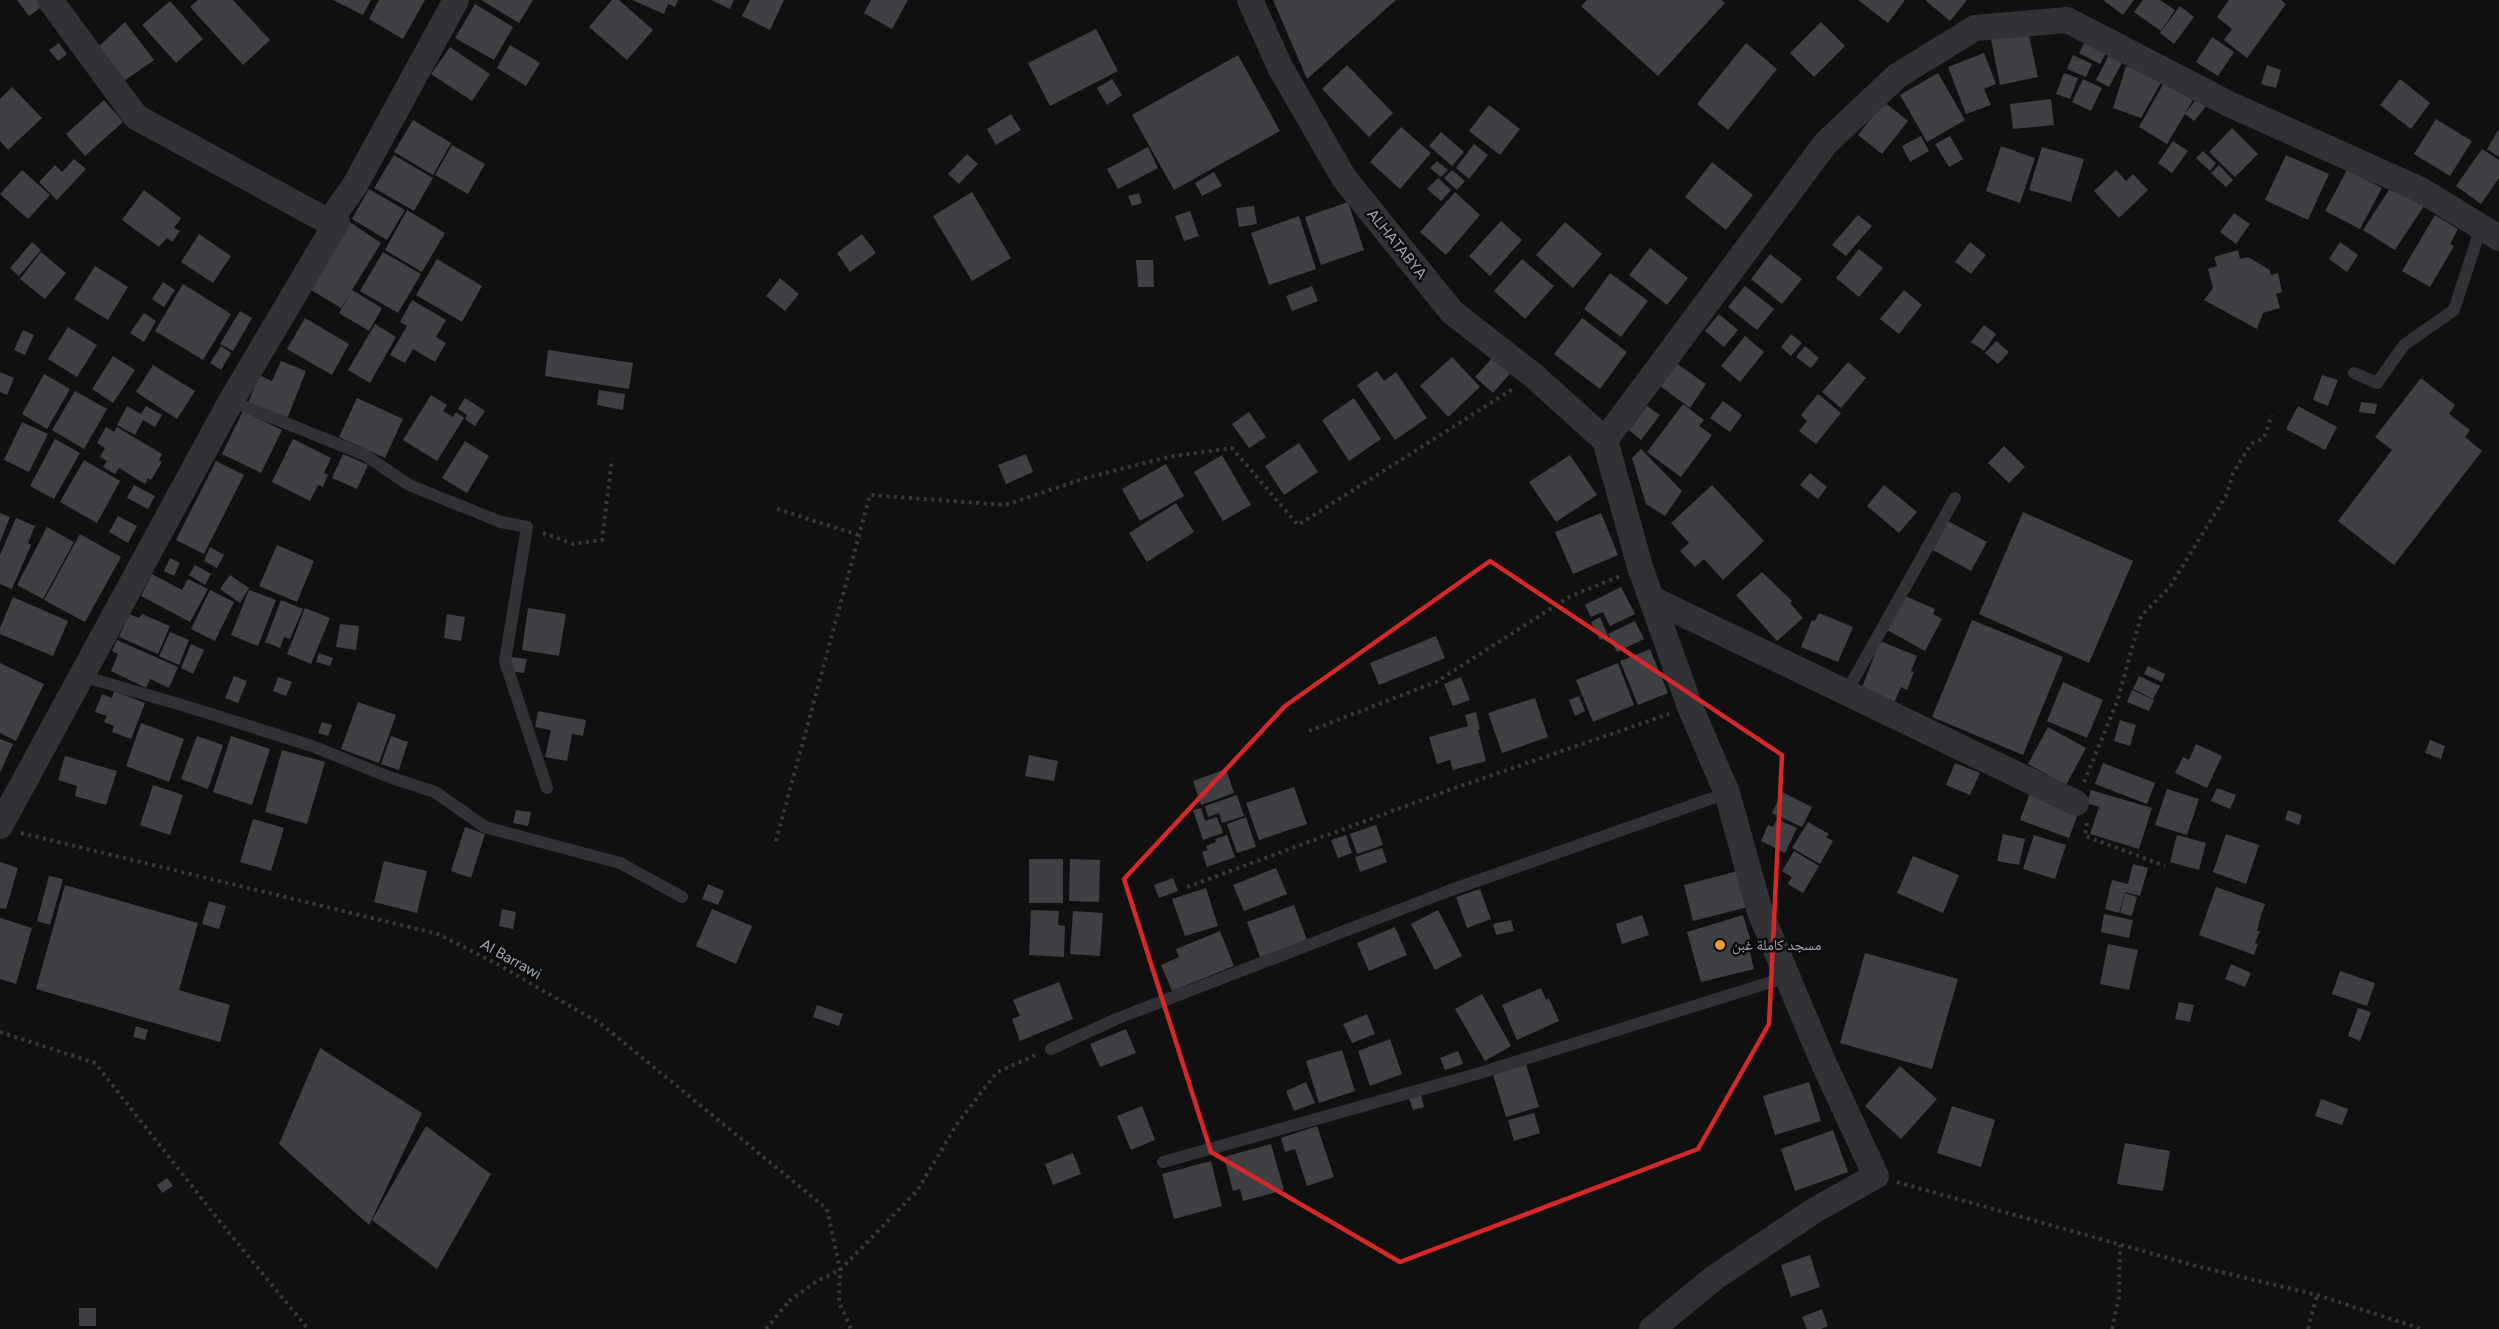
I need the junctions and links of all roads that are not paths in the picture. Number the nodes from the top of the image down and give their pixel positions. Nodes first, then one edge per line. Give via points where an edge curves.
1 (50, 0) edge
2 (456, 0) edge
3 (1250, 0) edge
4 (2045, 0) edge
5 (2067, 20) junction
6 (329, 222) junction
7 (2490, 232) edge
8 (2355, 373) dead end
9 (231, 401) junction
10 (1605, 440) junction
11 (1955, 498) dead end
12 (1653, 600) junction
13 (82, 676) junction
14 (1846, 693) junction
15 (547, 788) dead end
16 (1726, 793) junction
17 (2076, 803) road end
18 (6, 828) edge
19 (682, 897) dead end
20 (1787, 976) junction
21 (1051, 1049) road end
22 (1163, 1162) dead end
23 (1653, 1329) edge

1 - 6 street via 136,117
2 - 6 street via 355,185
3 - 10 street, ALHATABYA via 1280,67 1344,178 1452,312 1534,376
4 - 5 street
5 - 7 street via 2229,104 2421,190
5 - 10 street via 1975,28 1897,76 1825,144
6 - 9 street via 337,222
7 - 8 lane via 2454,310 2404,345 2377,383
9 - 13 street
9 - 15 lane via 365,454 409,484 501,522 527,528 505,661
10 - 12 street
11 - 14 lane
12 - 14 street
12 - 16 street via 1690,707
13 - 18 street
13 - 19 lane via 312,746 435,792 485,827 620,863
14 - 17 street
16 - 20 street via 1760,912
16 - 21 lane via 1440,894 1116,1019
20 - 22 lane via 1480,1073
20 - 23 street via 1876,1176 1815,1210 1714,1278

